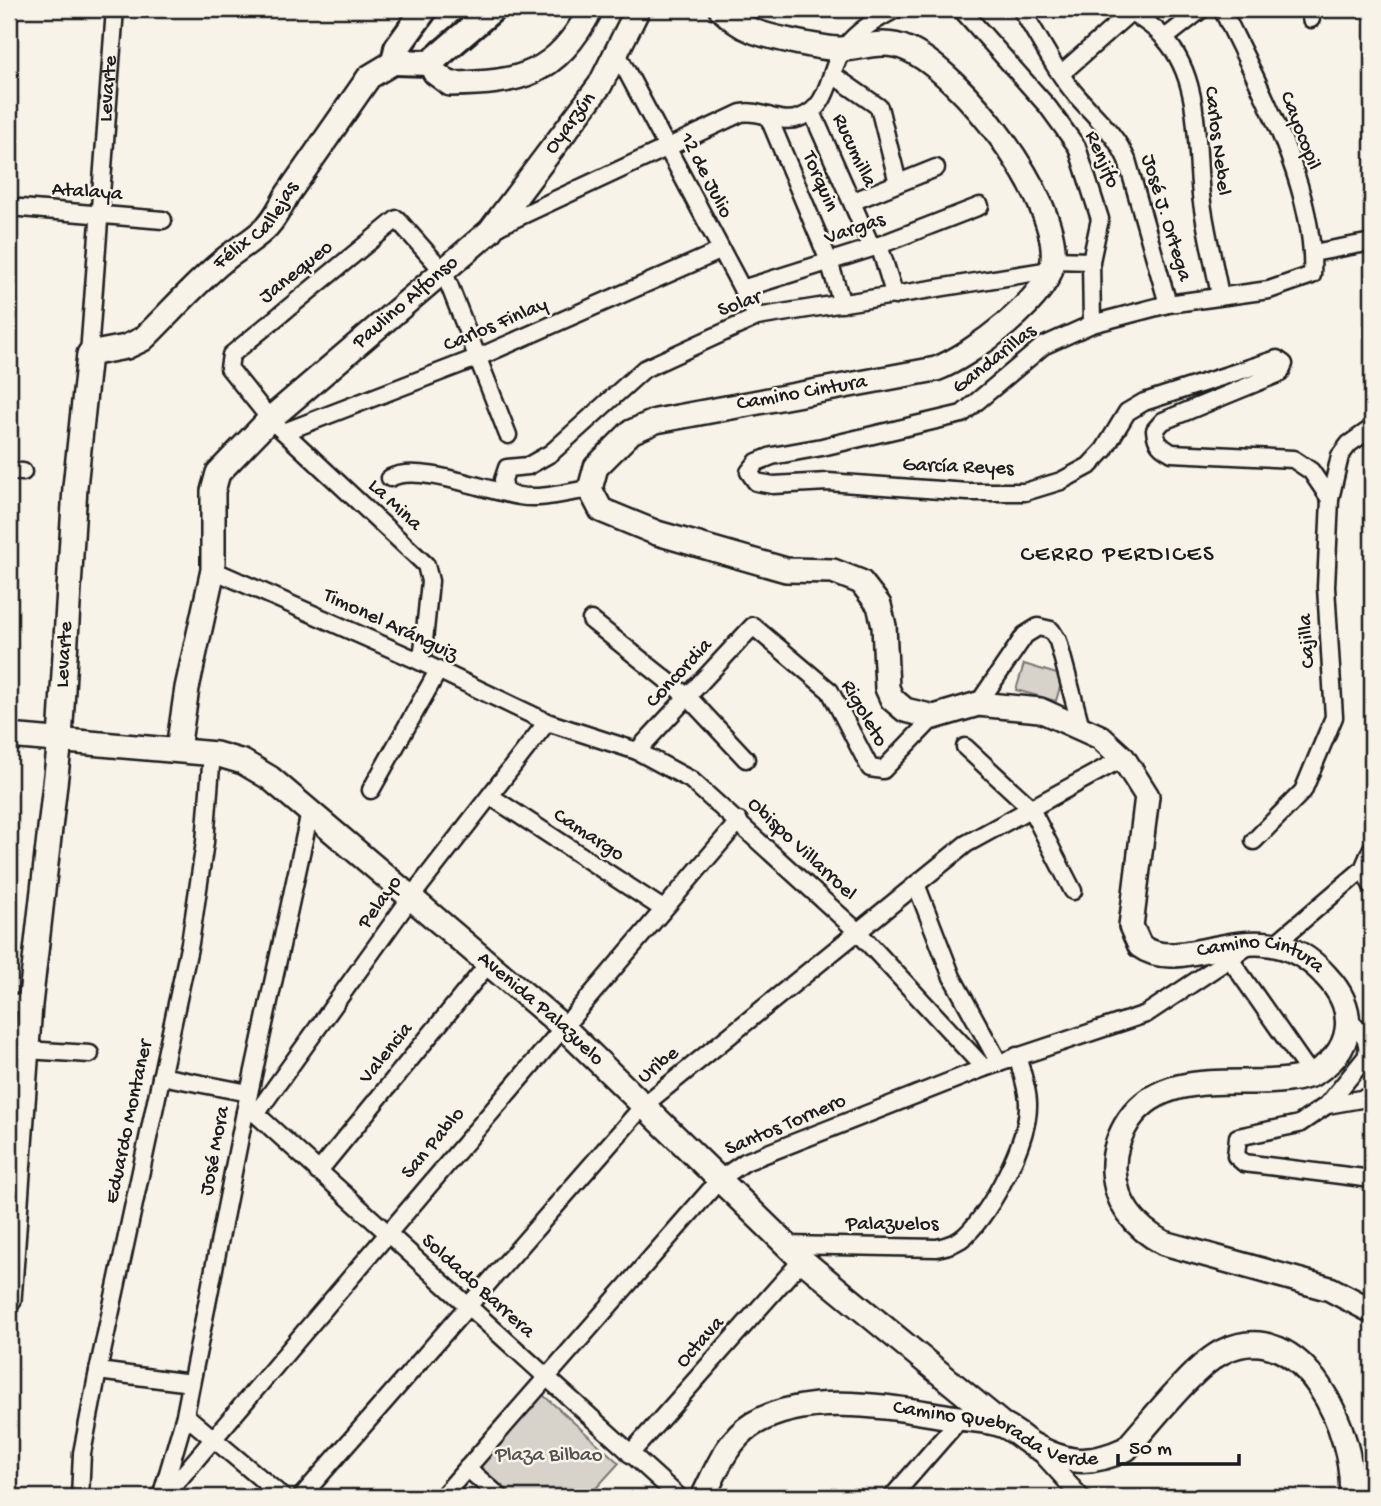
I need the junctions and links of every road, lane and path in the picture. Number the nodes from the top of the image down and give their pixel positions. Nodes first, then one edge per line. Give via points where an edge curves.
1 (115, 9) edge
2 (425, 9) edge
3 (493, 9) edge
4 (591, 9) edge
5 (638, 9) edge
6 (721, 9) edge
7 (896, 9) edge
8 (961, 9) edge
9 (1021, 9) edge
10 (1202, 9) edge
11 (1222, 9) edge
12 (1133, 10) edge
13 (1165, 38) junction
14 (843, 50) junction
15 (617, 53) junction
16 (394, 62) junction
17 (430, 63) junction
18 (1062, 73) junction
19 (833, 75) junction
20 (812, 112) junction
21 (768, 116) junction
22 (666, 147) junction
23 (936, 168) dead end
24 (898, 183) junction
25 (854, 201) junction
26 (980, 206) dead end
27 (9, 207) edge
28 (98, 215) junction
29 (163, 220) dead end
30 (490, 231) junction
31 (1372, 242) edge
32 (876, 246) junction
33 (720, 251) junction
34 (1313, 253) junction
35 (829, 261) junction
36 (1091, 261) junction
37 (1052, 265) junction
38 (444, 272) junction
39 (1312, 275) joint
40 (742, 289) junction
41 (895, 296) junction
42 (1220, 296) junction
43 (842, 304) junction
44 (1168, 304) junction
45 (757, 317) junction
46 (1092, 324) junction
47 (89, 354) junction
48 (479, 357) junction
49 (277, 425) junction
50 (1372, 428) edge
51 (508, 435) dead end
52 (749, 472) joint
53 (390, 478) dead end
54 (590, 488) junction
55 (505, 491) junction
56 (1330, 499) junction
57 (214, 570) junction
58 (591, 620) dead end
59 (753, 626) joint
60 (423, 651) dead end
61 (438, 671) junction
62 (689, 698) junction
63 (978, 704) junction
64 (934, 717) junction
65 (547, 722) junction
66 (1081, 727) junction
67 (9, 736) edge
68 (60, 740) junction
69 (965, 747) dead end
70 (178, 749) junction
71 (637, 751) junction
72 (212, 753) junction
73 (1123, 758) junction
74 (746, 759) dead end
75 (371, 790) dead end
76 (491, 796) junction
77 (1030, 807) junction
78 (310, 812) junction
79 (739, 821) junction
80 (1254, 841) dead end
81 (1372, 848) edge
82 (1363, 869) junction
83 (916, 884) junction
84 (1372, 887) edge
85 (1073, 891) dead end
86 (412, 896) junction
87 (663, 909) junction
88 (857, 931) junction
89 (1264, 943) junction
90 (1230, 959) junction
91 (489, 963) junction
92 (19, 1004) edge
93 (1348, 1019) junction
94 (562, 1026) junction
95 (26, 1050) junction
96 (90, 1054) dead end
97 (1017, 1056) junction
98 (992, 1065) junction
99 (1311, 1075) junction
100 (161, 1076) junction
101 (249, 1093) junction
102 (1372, 1097) edge
103 (645, 1105) junction
104 (1327, 1105) junction
105 (250, 1113) junction
106 (318, 1172) junction
107 (720, 1179) junction
108 (1372, 1179) edge
109 (387, 1233) junction
110 (795, 1253) junction
111 (9, 1300) edge
112 (466, 1307) junction
113 (1372, 1311) edge
114 (98, 1371) junction
115 (546, 1379) junction
116 (191, 1383) junction
117 (185, 1415) junction
118 (960, 1419) junction
119 (1003, 1426) junction
120 (214, 1440) junction
121 (1032, 1444) junction
122 (630, 1454) junction
123 (467, 1468) junction
124 (80, 1497) edge
125 (163, 1497) edge
126 (283, 1497) edge
127 (301, 1497) edge
128 (442, 1497) edge
129 (500, 1497) edge
130 (679, 1497) edge
131 (703, 1497) edge
132 (892, 1497) edge
133 (1079, 1497) edge
134 (1351, 1497) edge

1 - 28 street, Levarte
2 - 16 main road via 397,48
3 - 17 main road
4 - 17 main road via 570,43 548,66 510,79 450,84
5 - 15 main road, Oyarzún
6 - 14 main road via 751,31
7 - 14 street via 855,35
8 - 36 street, Renjifo via 1048,107 1077,147 1100,219
9 - 18 street, José J. Ortega
10 - 13 street
11 - 34 street, Cayocopil via 1277,125 1299,190
12 - 13 street, Carlos Nebel
12 - 18 street
13 - 42 street, Carlos Nebel via 1189,85 1205,222
14 - 19 street
14 - 37 main road via 885,43 934,64 1007,145 1037,198 1052,237
15 - 22 street, 12 de Julio
15 - 30 main road, Oyarzún via 600,85
16 - 17 main road
16 - 47 main road, Félix Callejas via 369,77 267,229 229,257 143,339
18 - 44 street, José J. Ortega via 1123,151
19 - 20 street via 829,90
19 - 24 street via 880,107
20 - 21 street, Paulino Alfonso via 787,121
20 - 25 street, Rucumilla
21 - 22 street, Paulino Alfonso via 741,113
21 - 35 street, Torquin
22 - 30 street, Paulino Alfonso
22 - 33 street, 12 de Julio
23 - 24 street
24 - 25 street
25 - 32 street, Rucumilla
26 - 32 street, Vargas
27 - 28 street, Atalaya
28 - 29 street, Atalaya
28 - 47 street, Levarte
30 - 38 main road, Paulino Alfonso
31 - 34 street
32 - 35 street, Vargas
32 - 41 street, Rucumilla
33 - 40 street, 12 de Julio
33 - 48 street, Carlos Finlay
34 - 39 street, Cayocopil
35 - 40 street, Vargas
35 - 43 street, Torquin
36 - 37 street, Solar
36 - 46 street, Renjifo
37 - 41 street, Solar
37 - 54 main road, Camino Cintura via 1036,293 1000,330 950,364 656,421 614,445 596,467
38 - 48 street
38 - 49 main road, Paulino Alfonso
38 - 49 street, Janequeo via 397,219 231,355 229,368
39 - 42 street, Gandarillas via 1269,290
40 - 45 street, 12 de Julio
41 - 43 street, Solar
42 - 44 street, Gandarillas
43 - 45 street, Solar
44 - 46 street, Gandarillas
45 - 55 street, Solar via 637,373 551,453 528,466 507,468
46 - 52 street, Gandarillas via 1043,346 962,414 772,456 757,462
47 - 68 main road, Levarte via 75,487
48 - 49 street, Carlos Finlay
48 - 51 street
49 - 57 main road, Paulino Alfonso via 214,481
49 - 60 street, La Mina via 426,565 430,581
50 - 56 street, Cajilla via 1340,456
52 - 56 street, García Reyes via 756,482 772,485 828,482 1025,492 1089,466 1127,412 1144,402 1277,359 1284,364 1280,373 1163,421 1155,430 1156,439 1172,453 1293,459 1311,471
53 - 55 street via 416,473
54 - 55 street via 534,496
54 - 64 main road via 596,504 608,514 657,533 786,570 833,571 861,582 883,615 889,694 905,710
56 - 80 street, Cajilla via 1326,587 1334,717 1303,791
57 - 61 street, Timonel Aránguiz
57 - 70 main road, Paulino Alfonso
58 - 62 street
59 - 62 street, Concordia
59 - 64 street, Rigoleto via 830,691 870,768 883,770
61 - 65 street, Timonel Aránguiz
61 - 75 street
62 - 71 street, Concordia
62 - 74 street
63 - 64 main road, Camino Cintura
63 - 66 main road, Camino Cintura via 1040,710
63 - 66 street via 1025,635 1038,627 1051,630 1058,641
65 - 71 street, Obispo Villarroel
65 - 76 street, Pelayo
66 - 73 main road, Camino Cintura
67 - 68 main road, Avenida Palazuelo
68 - 70 main road, Avenida Palazuelo
68 - 92 main road, Levarte
69 - 77 street
70 - 72 main road, Avenida Palazuelo
71 - 79 street, Obispo Villarroel via 691,780
72 - 78 main road, Avenida Palazuelo via 257,769
72 - 100 street, Eduardo Montaner via 190,943
73 - 77 street, Uribe
73 - 89 main road, Camino Cintura via 1147,796 1132,920 1135,940 1147,951 1163,955
76 - 86 street, Pelayo
76 - 87 street, Camargo
77 - 83 street, Uribe via 966,844
77 - 85 street
78 - 86 main road, Avenida Palazuelo
78 - 101 street, José Mora
79 - 87 street, San Pablo
79 - 88 street, Obispo Villarroel
81 - 82 street
82 - 84 street
82 - 89 street, Santos Tornero
83 - 88 street, Uribe
83 - 98 street
86 - 91 main road, Avenida Palazuelo
86 - 105 street, Pelayo
87 - 94 street, San Pablo
88 - 98 street, Obispo Villarroel
88 - 103 street, Uribe
89 - 90 street, Santos Tornero
89 - 93 main road, Camino Cintura via 1294,950 1322,970 1342,997
90 - 97 street, Santos Tornero via 1146,1014
90 - 99 street
91 - 94 main road, Avenida Palazuelo
91 - 106 street, Valencia
92 - 95 main road, Levarte
93 - 99 main road via 1339,1052
93 - 104 street via 1369,1047
94 - 103 main road, Avenida Palazuelo
94 - 109 street, San Pablo
95 - 96 street
95 - 111 main road, Levarte
97 - 98 street, Santos Tornero
97 - 110 street, Palazuelos via 1026,1088 1027,1116 998,1189 965,1236 937,1248
98 - 107 street, Santos Tornero via 745,1161
99 - 113 main road via 1185,1086 1151,1099 1132,1115 1119,1138 1114,1166 1118,1193 1140,1228 1164,1243 1330,1289
100 - 101 street
100 - 114 street, Eduardo Montaner
101 - 105 street, José Mora
102 - 104 street
103 - 107 main road, Avenida Palazuelo
103 - 112 street, Uribe
104 - 108 street via 1299,1124 1238,1137 1236,1156 1244,1163
105 - 106 street, Soldado Barrera
105 - 116 street, José Mora
106 - 109 street, Soldado Barrera
107 - 110 main road, Avenida Palazuelo
107 - 115 street, Santos Tornero
109 - 112 street, Soldado Barrera
109 - 120 street, San Pablo
110 - 119 main road, Avenida Palazuelo
110 - 122 street, Octava
112 - 115 street, Soldado Barrera
112 - 127 street, Uribe
114 - 116 street
114 - 124 street, Eduardo Montaner via 82,1453
115 - 122 street, Soldado Barrera
115 - 123 street, Santos Tornero
116 - 117 street, José Mora
117 - 120 street
117 - 125 street, José Mora
118 - 119 main road, Camino Quebrada Verde
118 - 131 main road, Camino Quebrada Verde via 859,1404 812,1407 765,1418 733,1441
118 - 132 street
119 - 121 main road, Camino Quebrada Verde
120 - 125 street, San Pablo
120 - 126 street
121 - 133 street
121 - 134 main road, Camino Quebrada Verde via 1070,1461 1091,1462 1118,1453 1215,1355 1238,1345 1263,1345 1296,1360 1323,1391 1348,1452
122 - 130 street, Soldado Barrera
123 - 128 street, Santos Tornero
123 - 129 street

